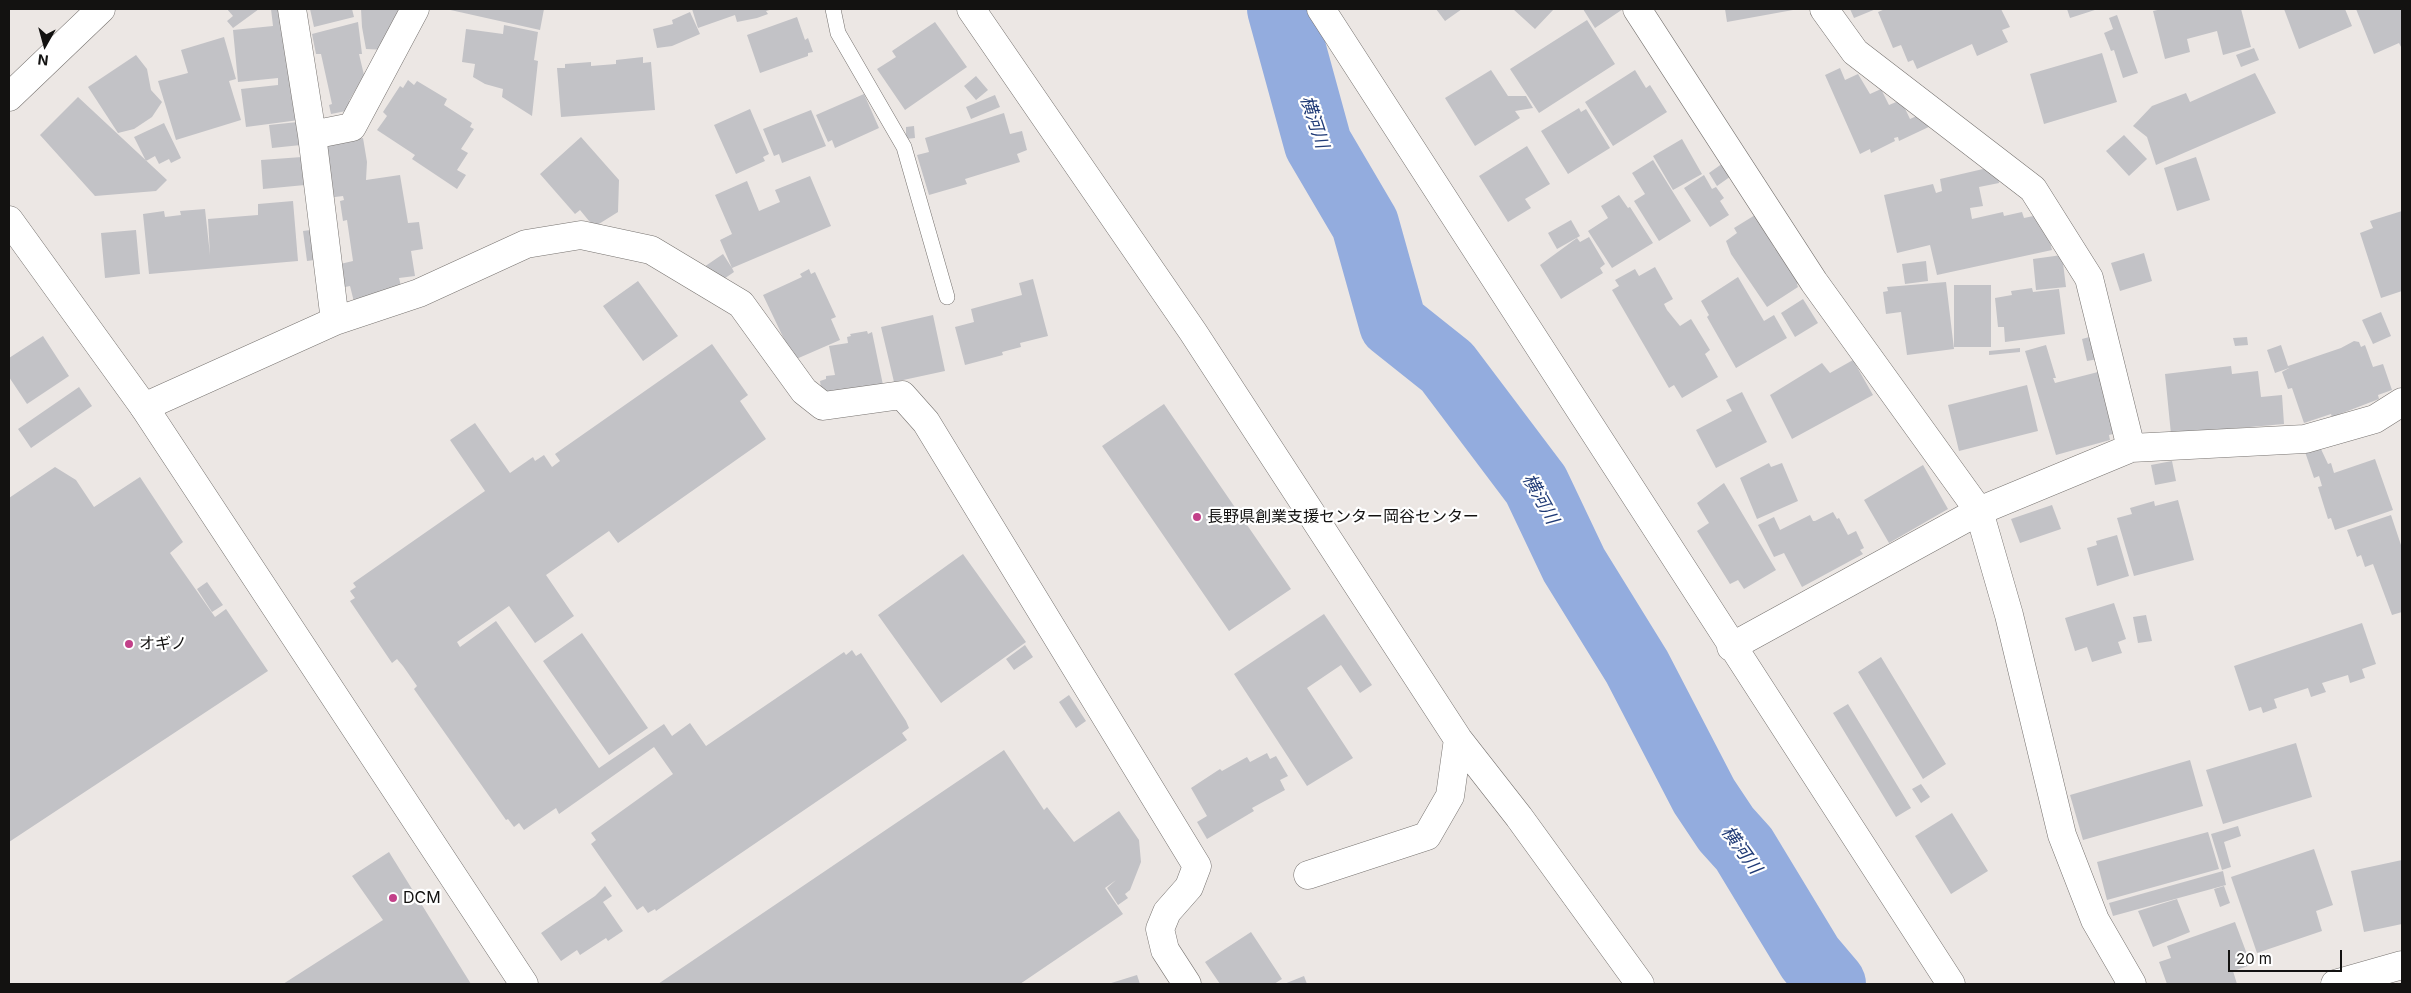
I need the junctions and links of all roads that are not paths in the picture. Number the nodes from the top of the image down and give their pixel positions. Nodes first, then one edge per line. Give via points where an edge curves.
1 (102, 9) edge
2 (292, 9) edge
3 (415, 9) edge
4 (833, 9) edge
5 (971, 9) edge
6 (1321, 9) edge
7 (1637, 9) edge
8 (1824, 9) edge
9 (9, 97) edge
10 (312, 135) junction
11 (9, 220) edge
12 (947, 297) dead end
13 (335, 321) junction
14 (2402, 402) edge
15 (144, 407) junction
16 (2131, 448) junction
17 (1979, 511) junction
18 (1731, 647) junction
19 (1458, 740) junction
20 (1308, 875) dead end
21 (2402, 965) edge
22 (524, 984) edge
23 (1187, 984) edge
24 (1640, 984) edge
25 (1951, 984) edge
26 (2132, 984) edge
27 (2335, 984) edge

1 - 9 street
2 - 10 street
3 - 10 street via 352,126
4 - 12 lane via 838,33 904,147
5 - 19 street via 1193,332
6 - 18 street
7 - 17 street via 1814,282
8 - 16 street via 1856,52 2033,190 2089,278
10 - 13 street
11 - 15 street
13 - 15 street
13 - 23 street via 418,293 526,244 581,235 650,250 741,304 804,391 823,406 902,395 926,422 1197,866 1190,887 1167,912 1160,929 1165,950
14 - 16 street via 2375,419 2305,439
15 - 22 street
16 - 17 street
17 - 18 street
17 - 26 street via 2009,616 2062,834 2095,920
18 - 25 street
19 - 20 street via 1450,796 1427,836
19 - 24 street via 1519,817
21 - 27 street

